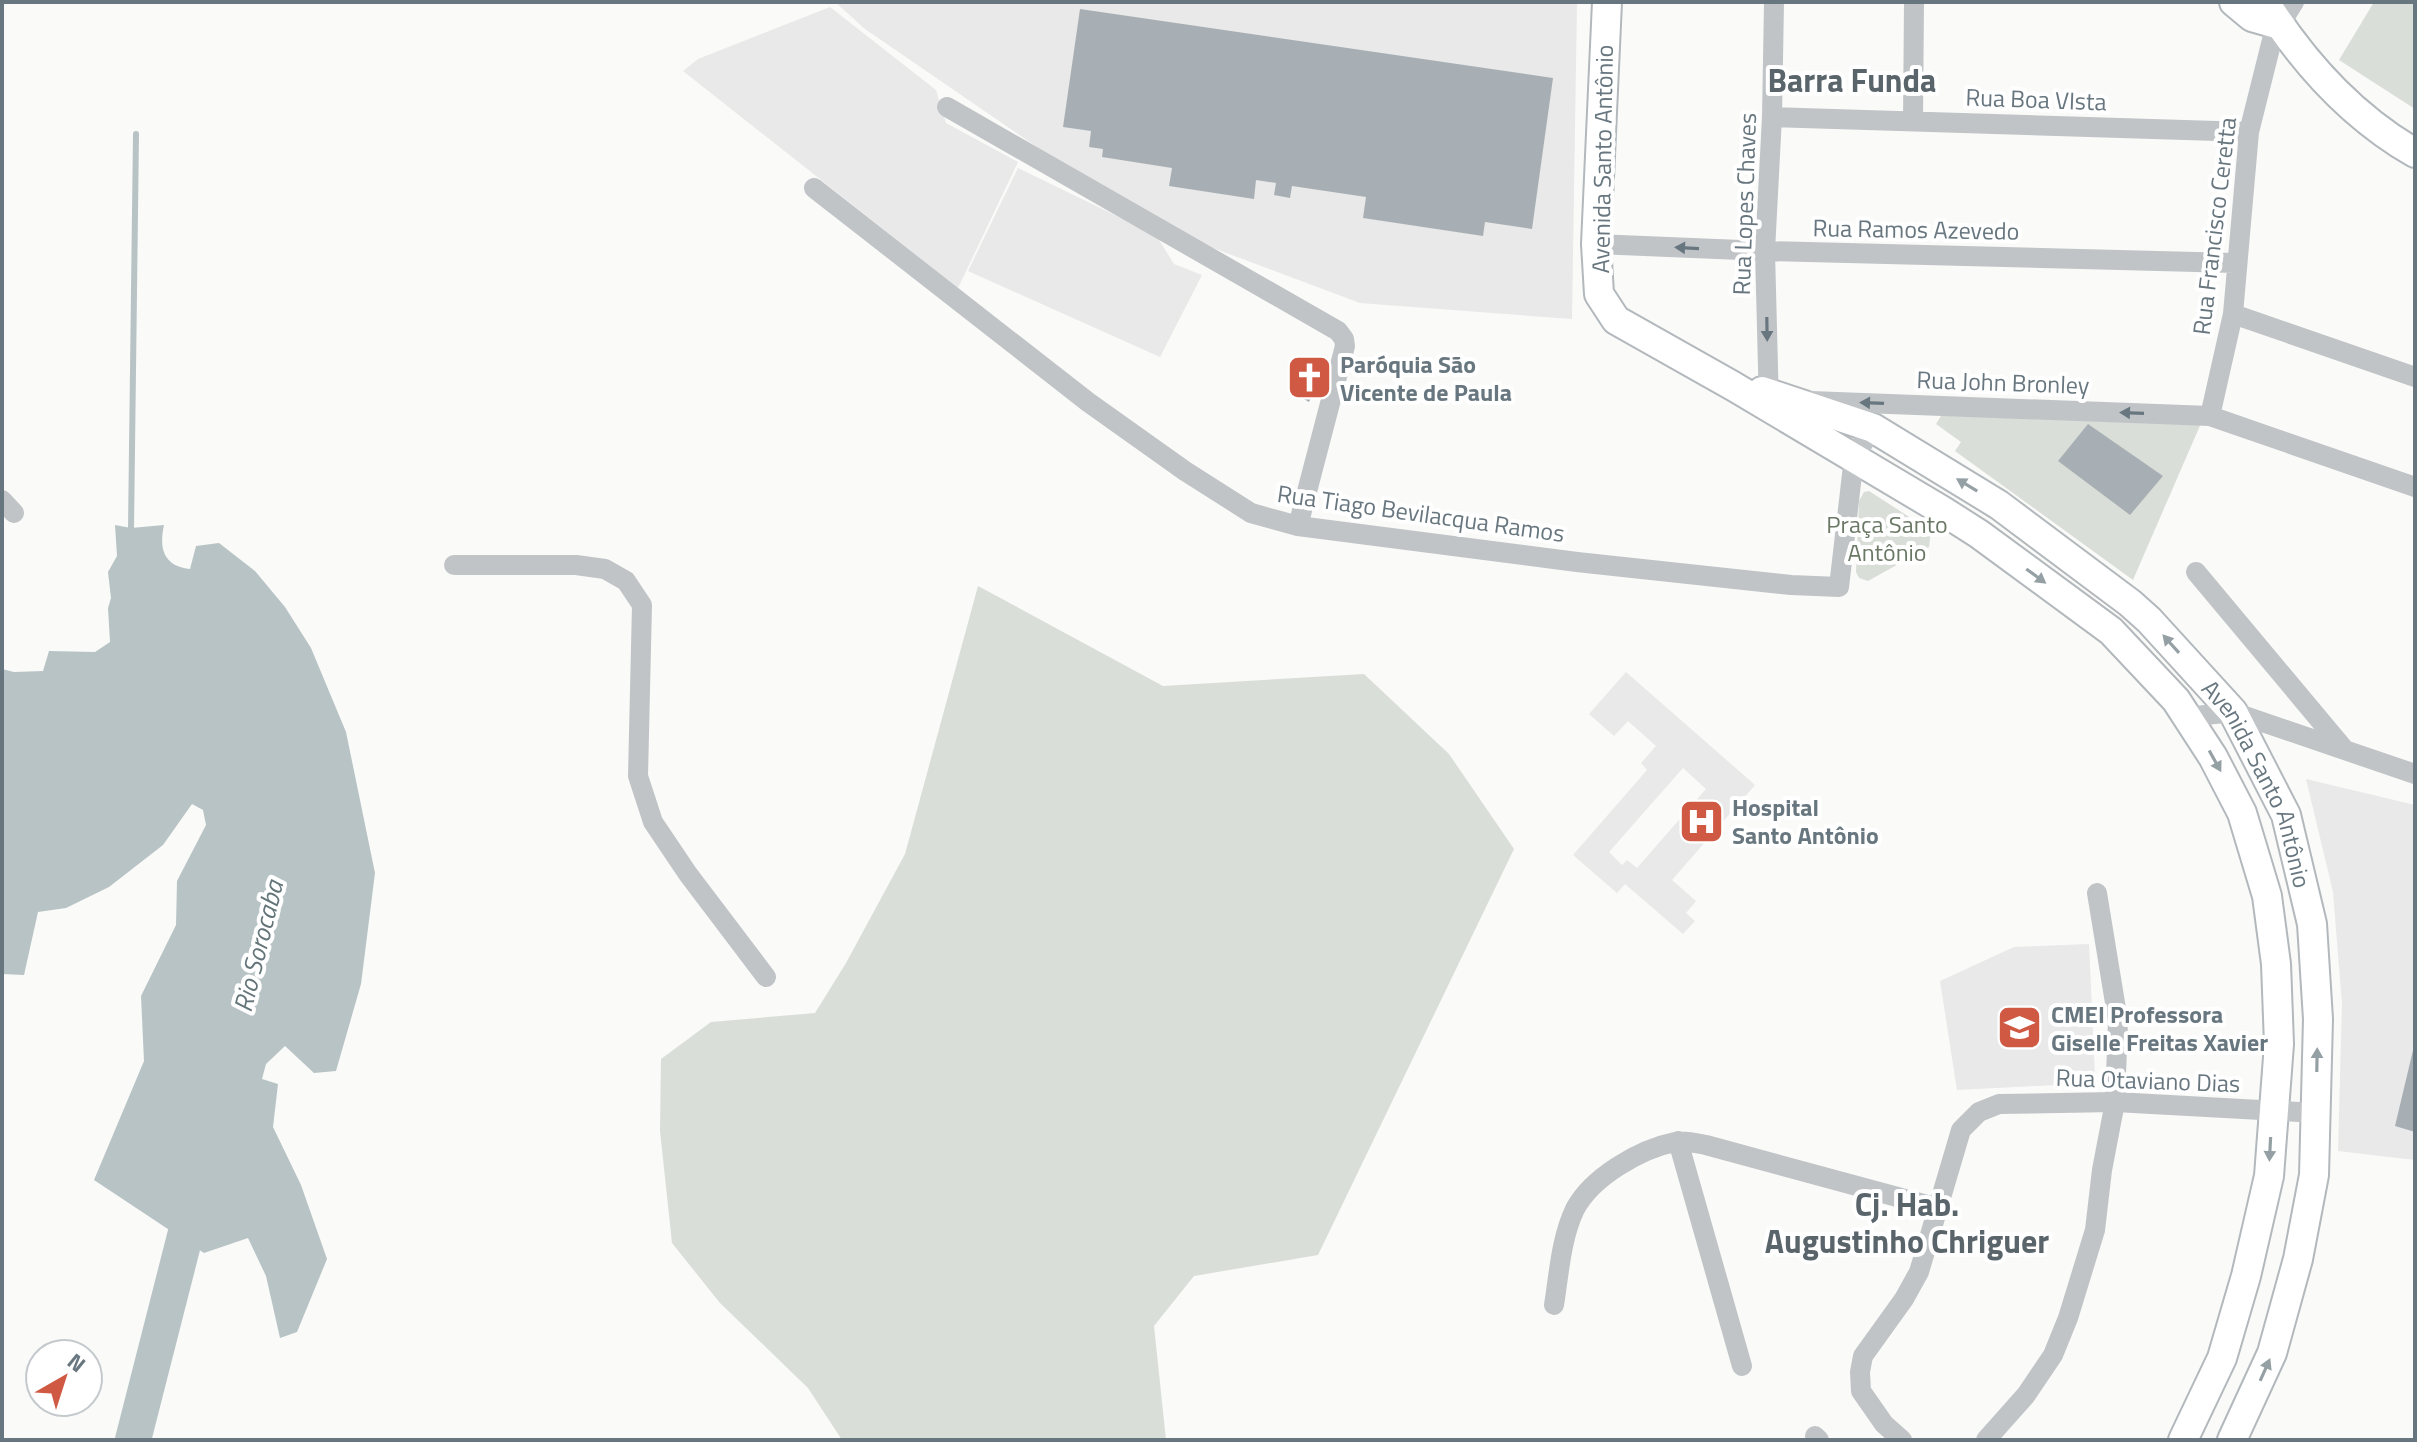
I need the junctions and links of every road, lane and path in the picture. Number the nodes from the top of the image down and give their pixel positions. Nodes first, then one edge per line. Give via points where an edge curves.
1 (1607, 2) edge
2 (1774, 2) edge
3 (1914, 2) edge
4 (2234, 2) edge
5 (2280, 10) edge
6 (947, 107) dead end
7 (1772, 117) junction
8 (1913, 121) junction
9 (2249, 132) junction
10 (2415, 153) edge
11 (814, 188) dead end
12 (1596, 244) junction
13 (1765, 251) junction
14 (2235, 263) junction
15 (2233, 314) junction
16 (2415, 377) edge
17 (1778, 400) junction
18 (2210, 416) junction
19 (1873, 428) junction
20 (1854, 457) junction
21 (2415, 487) edge
22 (1298, 526) junction
23 (454, 565) dead end
24 (2196, 572) dead end
25 (2233, 712) junction
26 (2187, 717) junction
27 (2344, 749) junction
28 (2415, 774) edge
29 (2097, 893) dead end
30 (766, 977) dead end
31 (2318, 1019) junction
32 (2277, 1024) junction
33 (2115, 1102) junction
34 (2273, 1111) junction
35 (2317, 1113) junction
36 (1678, 1141) junction
37 (1938, 1208) junction
38 (1554, 1305) dead end
39 (1742, 1366) dead end
40 (1902, 1440) edge
41 (1986, 1440) edge
42 (2183, 1440) edge
43 (2232, 1440) edge

1 - 12 main road, Avenida Santo Antônio
2 - 7 street, Rua Lopes Chaves
3 - 8 street
4 - 5 main road via 2252,17
5 - 9 street, Rua Francisco Ceretta
5 - 10 main road via 2302,57 2337,95 2384,135
6 - 22 street via 1338,331 1345,346
7 - 8 street, Rua Boa VIsta
7 - 13 street, Rua Lopes Chaves
8 - 9 street, Rua Boa VIsta
9 - 14 street, Rua Francisco Ceretta
11 - 22 street, Rua Tiago Bevilacqua Ramos via 1185,471 1251,513
13 -> 12 street, Rua Ramos Azevedo
12 - 17 main road, Avenida Santo Antônio via 1599,294 1616,320 1733,386
13 - 14 street, Rua Ramos Azevedo
13 -> 17 street, Rua Lopes Chaves
14 - 15 street, Rua Francisco Ceretta
15 - 16 street
15 - 18 street, Rua Francisco Ceretta
18 -> 17 street, Rua John Bronley
17 - 19 main road, Avenida Santo Antônio
17 - 20 main road, Avenida Santo Antônio
18 - 21 street, Rua John Bronley
19 - 20 street
25 -> 19 main road, Avenida Santo Antônio via 2130,603 1999,505
20 - 22 street, Rua Tiago Bevilacqua Ramos via 1839,587 1577,562
20 -> 26 main road, Avenida Santo Antônio via 1979,534 2111,631
23 - 30 street via 576,565 605,569 626,581 642,605 638,776 653,822
24 - 27 street
25 - 26 street
25 - 27 street
25 - 31 main road, Avenida Santo Antônio via 2286,815 2312,924
26 -> 32 main road, Avenida Santo Antônio via 2242,813 2267,896
27 - 28 street
29 - 33 street via 2118,1021
31 - 32 main road
35 -> 31 main road, Avenida Santo Antônio
32 - 34 main road, Avenida Santo Antônio
33 - 34 street, Rua Otaviano Dias
33 - 37 street, Rua Otaviano Dias via 1999,1104 1979,1112 1961,1130
33 - 41 street via 2095,1230 2068,1318 2053,1355
34 - 35 street, Rua Otaviano Dias
34 -> 42 main road, Avenida Santo Antônio via 2269,1176 2246,1276 2222,1358
43 -> 35 main road, Avenida Santo Antônio via 2272,1353 2298,1259 2314,1175
36 - 37 street
36 - 38 street via 1644,1152 1587,1192 1567,1231
36 - 39 street
37 - 40 street via 1919,1272 1863,1356 1860,1372 1861,1391

